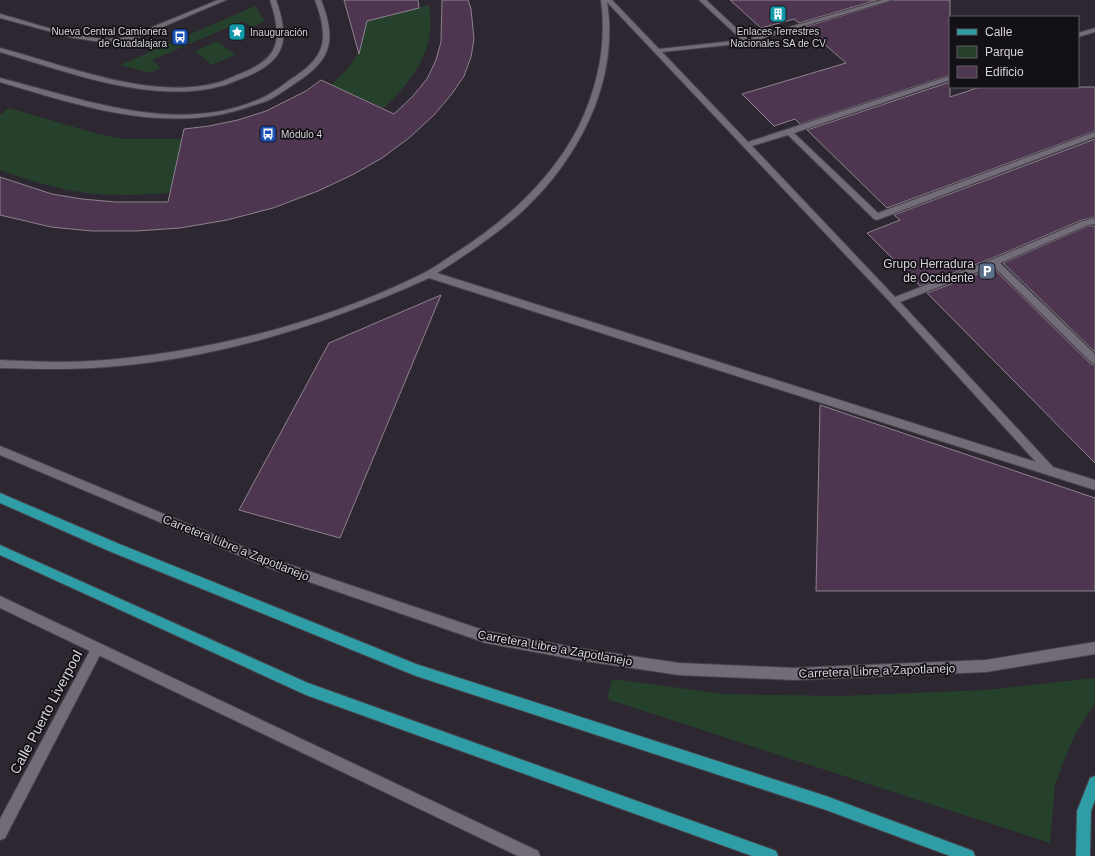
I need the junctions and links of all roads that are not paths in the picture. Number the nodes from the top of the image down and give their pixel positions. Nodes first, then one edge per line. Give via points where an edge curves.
1 (223, 0) edge
2 (273, 0) edge
3 (318, 0) edge
4 (604, 0) edge
5 (609, 0) edge
6 (702, 0) edge
7 (889, 0) edge
8 (0, 16) edge
9 (1095, 30) edge
10 (1079, 36) edge
11 (747, 41) junction
12 (0, 50) edge
13 (657, 51) junction
14 (949, 78) edge
15 (0, 80) edge
16 (789, 132) junction
17 (1095, 134) edge
18 (747, 145) junction
19 (1095, 221) edge
20 (994, 262) junction
21 (428, 274) junction
22 (894, 301) junction
23 (1095, 360) edge
24 (0, 364) edge
25 (0, 450) edge
26 (1049, 469) junction
27 (1095, 485) edge
28 (0, 498) edge
29 (0, 550) edge
30 (0, 602) edge
31 (97, 648) junction
32 (1095, 648) edge
33 (1095, 783) edge
34 (0, 832) edge
35 (533, 856) edge
36 (771, 856) edge
37 (968, 856) edge
38 (1083, 856) edge

1 - 8 main road via 130,39 114,42 74,36
2 - 12 main road via 282,27 281,44 276,53 247,74 208,87 170,89 124,83
3 - 15 main road via 328,26 328,37 318,60 295,82 279,91 226,111 174,117 133,114 60,98
4 - 21 main road via 607,23 605,58 595,97 579,135 556,169 524,206 478,243
5 - 13 main road
6 - 11 main road
7 - 11 main road
9 - 10 main road
11 - 13 main road
13 - 18 main road
14 - 16 main road
16 - 17 main road via 877,217
16 - 18 main road
18 - 22 main road
19 - 20 main road
20 - 22 main road
20 - 23 main road
21 - 24 main road via 352,308 280,331 211,348 140,360 71,365
21 - 26 main road
22 - 26 main road
25 - 32 main road, Carretera Libre a Zapotlanejo via 269,564 486,637 679,669 794,674 986,666
26 - 27 main road
28 - 37 main road via 113,547 416,670 826,803
29 - 36 main road via 306,689
30 - 31 main road
31 - 34 main road, Calle Puerto Liverpool
31 - 35 main road
33 - 38 main road via 1084,811

